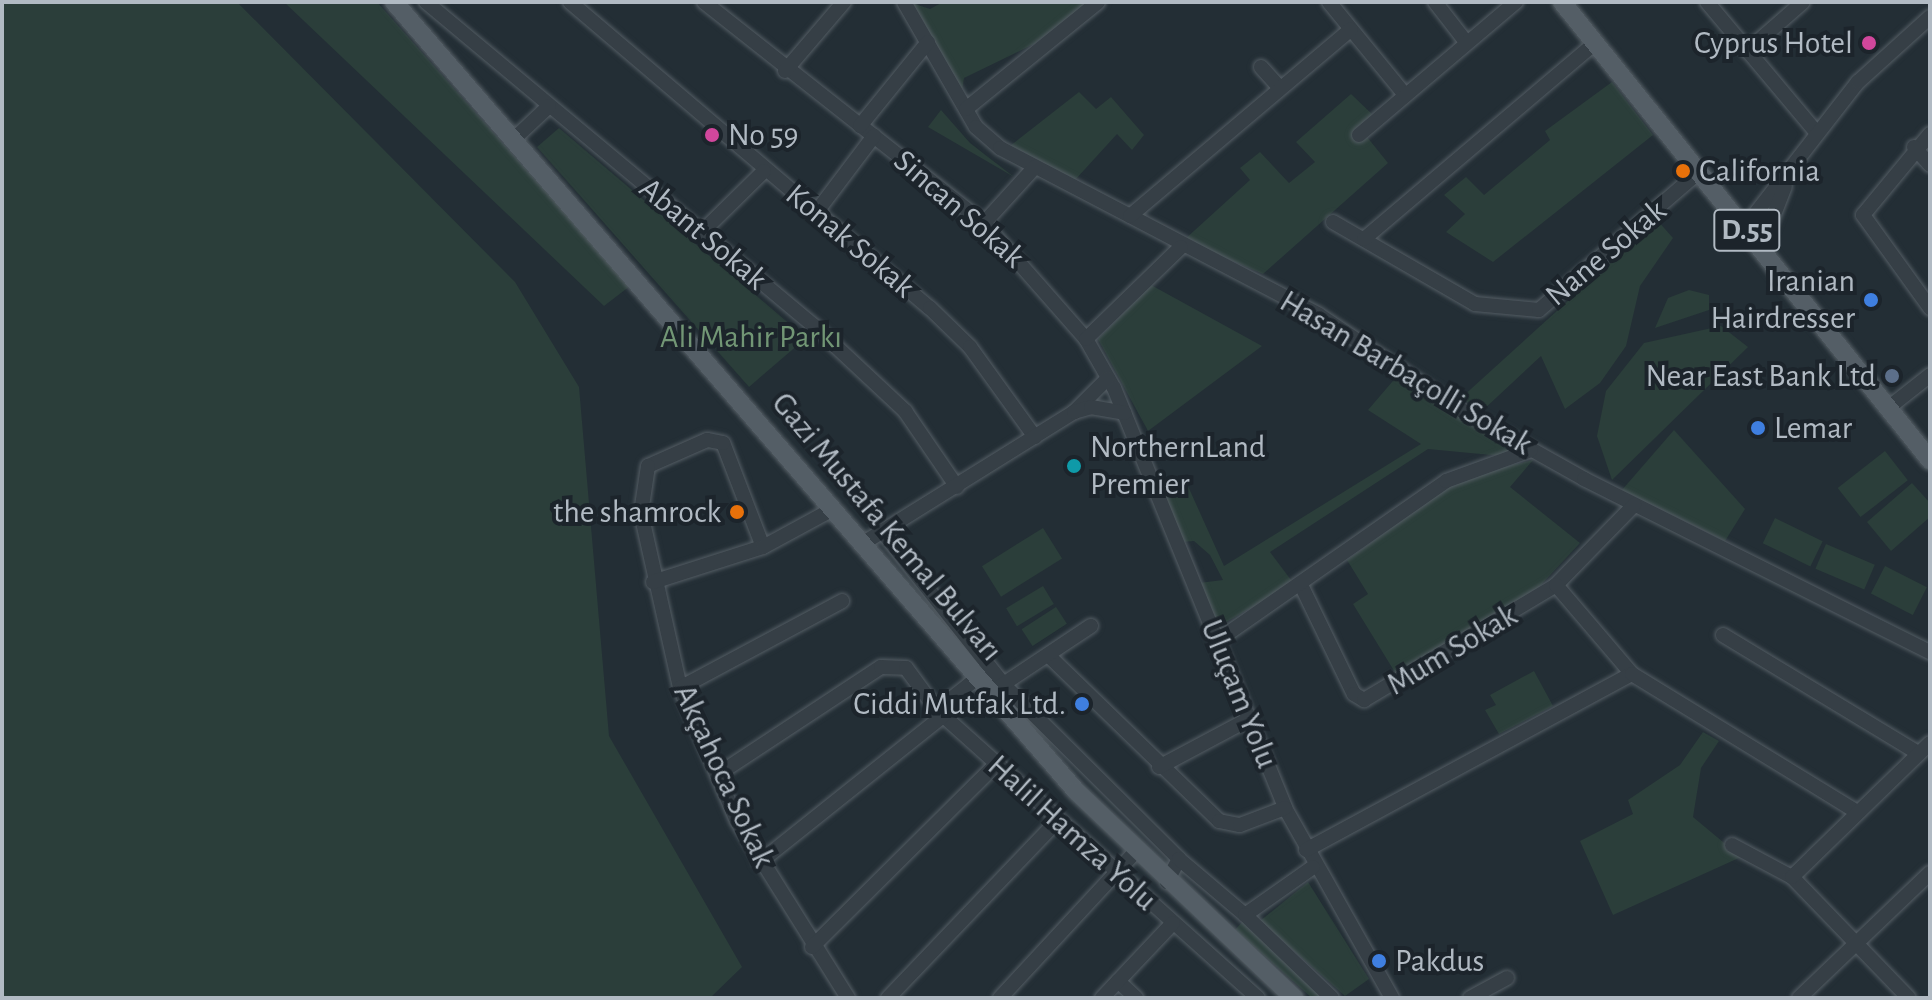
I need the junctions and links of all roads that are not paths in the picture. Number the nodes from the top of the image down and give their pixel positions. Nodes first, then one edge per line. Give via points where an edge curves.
1 (394, 2) edge
2 (426, 2) edge
3 (570, 2) edge
4 (844, 2) edge
5 (904, 2) edge
6 (1098, 2) edge
7 (1329, 2) edge
8 (1435, 2) edge
9 (1516, 2) edge
10 (1562, 2) edge
11 (1707, 2) edge
12 (1803, 2) edge
13 (713, 5) edge
14 (1930, 17) edge
15 (1351, 29) junction
16 (928, 42) junction
17 (1466, 42) junction
18 (1595, 43) junction
19 (1747, 51) junction
20 (1261, 67) dead end
21 (785, 71) junction
22 (1280, 88) junction
23 (1405, 95) junction
24 (549, 106) junction
25 (966, 109) junction
26 (860, 126) junction
27 (1816, 132) junction
28 (1930, 134) edge
29 (1359, 135) dead end
30 (874, 136) junction
31 (514, 139) junction
32 (1914, 147) junction
33 (1801, 153) junction
34 (1930, 165) edge
35 (1035, 167) junction
36 (764, 171) junction
37 (1700, 171) junction
38 (818, 210) junction
39 (1130, 216) junction
40 (1333, 222) dead end
41 (984, 223) junction
42 (1745, 227) junction
43 (702, 232) junction
44 (1364, 239) junction
45 (1181, 247) junction
46 (1761, 248) junction
47 (1930, 308) edge
48 (1086, 339) junction
49 (1930, 375) edge
50 (1108, 378) junction
51 (1887, 409) junction
52 (1074, 412) junction
53 (1124, 413) junction
54 (1035, 437) junction
55 (1531, 450) junction
56 (1930, 460) edge
57 (957, 487) junction
58 (1634, 505) junction
59 (833, 509) junction
60 (882, 531) junction
61 (862, 544) junction
62 (763, 547) junction
63 (653, 582) junction
64 (1301, 585) junction
65 (1556, 585) junction
66 (842, 601) dead end
67 (1091, 626) dead end
68 (1723, 635) dead end
69 (1217, 641) junction
70 (1930, 652) edge
71 (1049, 656) junction
72 (1632, 674) junction
73 (976, 679) junction
74 (680, 688) junction
75 (997, 689) junction
76 (940, 713) junction
77 (1249, 719) junction
78 (1924, 748) edge
79 (995, 765) junction
80 (1159, 767) junction
81 (717, 775) junction
82 (1285, 808) junction
83 (1857, 812) junction
84 (1056, 822) junction
85 (1732, 845) dead end
86 (1306, 850) junction
87 (1136, 851) junction
88 (1179, 859) junction
89 (760, 862) junction
90 (1313, 867) junction
91 (1114, 872) junction
92 (1930, 873) edge
93 (1792, 877) junction
94 (1167, 882) junction
95 (1245, 915) junction
96 (1208, 920) junction
97 (1173, 923) junction
98 (1191, 937) junction
99 (1857, 944) junction
100 (812, 947) junction
101 (1507, 978) dead end
102 (1118, 981) junction
103 (848, 998) edge
104 (888, 998) edge
105 (1000, 998) edge
106 (1102, 998) edge
107 (1136, 998) edge
108 (1258, 998) edge
109 (1294, 998) edge
110 (1332, 998) edge
111 (1392, 998) edge
112 (1470, 998) edge
113 (1799, 998) edge
114 (1909, 998) edge

1 - 31 main road, Gazi Mustafa Kemal Bulvarı
2 - 24 street, Abant Sokak
3 - 36 street, Konak Sokak
4 - 21 street
5 - 16 street, Hasan Barbaçolli Sokak
6 - 25 street
7 - 15 street
8 - 17 street
9 - 17 street
10 - 18 main road, D.55
11 - 19 street
12 - 19 street
13 - 21 street, Sincan Sokak
14 - 27 street
15 - 22 street
15 - 23 street
16 - 25 street, Hasan Barbaçolli Sokak
16 - 26 street
17 - 23 street
18 - 37 main road, D.55
18 - 44 street
19 - 27 street
20 - 22 street
21 - 26 street, Sincan Sokak
22 - 39 street
23 - 29 street
24 - 31 street
24 - 43 street, Abant Sokak
25 - 35 street, Hasan Barbaçolli Sokak via 1000,148
26 - 30 street, Sincan Sokak
27 - 33 street
28 - 32 street
30 - 38 street
30 - 41 street, Sincan Sokak
31 - 59 main road, Gazi Mustafa Kemal Bulvarı
32 - 34 street
32 - 47 street via 1864,210 1870,230
33 - 42 street
33 - 46 street
35 - 39 street, Hasan Barbaçolli Sokak
35 - 41 street
36 - 38 street, Konak Sokak
36 - 43 street
37 - 42 main road, D.55
37 - 44 street, Nane Sokak via 1539,310 1475,304
38 - 54 street, Konak Sokak via 970,347
39 - 45 street, Hasan Barbaçolli Sokak
40 - 44 street, Nane Sokak
41 - 48 street, Sincan Sokak
42 - 46 main road, D.55
43 - 57 street, Abant Sokak via 905,411
45 - 48 street
45 - 55 street, Hasan Barbaçolli Sokak via 1319,315
46 - 51 main road, D.55
48 - 50 street, Sincan Sokak
49 - 51 street
50 - 52 street
50 - 53 street, Uluçam Yolu
51 - 56 main road, D.55
52 - 53 street via 1091,407
52 - 54 street
53 - 69 street, Uluçam Yolu
54 - 57 street
55 - 58 street, Hasan Barbaçolli Sokak
55 - 64 street via 1513,462 1462,471
57 - 60 street
58 - 65 street, Mum Sokak
58 - 70 street, Hasan Barbaçolli Sokak
59 - 61 main road, Gazi Mustafa Kemal Bulvarı
59 - 62 street
60 - 61 street
60 - 75 street
61 - 73 main road, Gazi Mustafa Kemal Bulvarı
62 - 63 street
62 - 63 street, Akçahoca Sokak via 723,443 707,440 648,466 641,513
63 - 74 street, Akçahoca Sokak
64 - 65 street, Mum Sokak via 1354,694 1364,700
64 - 69 street
65 - 72 street
66 - 74 street
67 - 71 street
68 - 78 street
69 - 77 street, Uluçam Yolu
71 - 75 street
71 - 80 street
72 - 83 street
72 - 86 street
73 - 75 main road, Gazi Mustafa Kemal Bulvarı
73 - 76 street
74 - 81 street, Akçahoca Sokak
75 - 87 main road, Gazi Mustafa Kemal Bulvarı
75 - 88 street
76 - 79 street, Halil Hamza Yolu
76 - 81 street, Halil Hamza Yolu via 906,668 893,663
76 - 89 street
77 - 80 street
77 - 82 street, Uluçam Yolu
78 - 83 street
79 - 84 street, Halil Hamza Yolu
79 - 100 street
80 - 82 street via 1230,826
81 - 89 street, Akçahoca Sokak
82 - 86 street, Uluçam Yolu
83 - 93 street
84 - 91 street, Halil Hamza Yolu
84 - 104 street
85 - 93 street
86 - 90 street, Uluçam Yolu
87 - 91 street
87 - 94 main road, Gazi Mustafa Kemal Bulvarı
88 - 94 street
88 - 95 street
89 - 100 street, Akçahoca Sokak
90 - 95 street
90 - 111 street, Uluçam Yolu
91 - 97 street, Halil Hamza Yolu
91 - 105 street
92 - 99 street
93 - 99 street
94 - 96 main road, Gazi Mustafa Kemal Bulvarı
95 - 110 street
96 - 98 street
96 - 109 main road, Gazi Mustafa Kemal Bulvarı
97 - 98 street, Halil Hamza Yolu
97 - 102 street
98 - 108 street, Halil Hamza Yolu
99 - 113 street
99 - 114 street
100 - 103 street, Akçahoca Sokak
101 - 112 street
102 - 106 street
102 - 107 street

